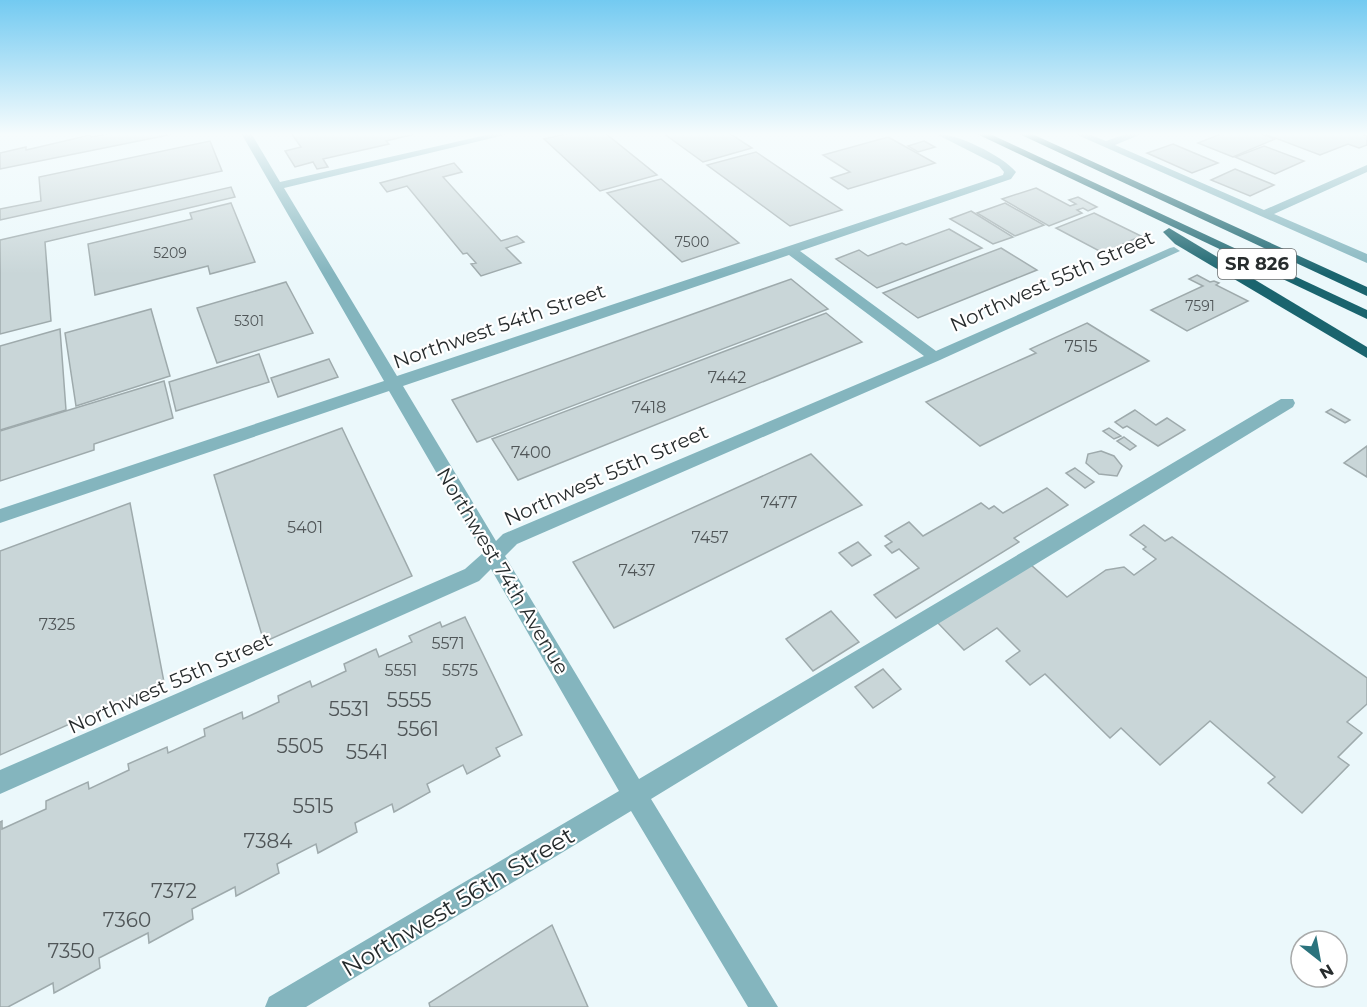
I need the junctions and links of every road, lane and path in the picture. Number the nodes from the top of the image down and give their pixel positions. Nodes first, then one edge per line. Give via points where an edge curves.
1 (273, 180) edge
2 (303, 180) edge
3 (998, 180) edge
4 (1079, 180) edge
5 (1100, 180) edge
6 (1124, 180) edge
7 (1143, 180) edge
8 (1187, 180) edge
9 (1340, 180) edge
10 (277, 186) junction
11 (1147, 213) junction
12 (1265, 214) junction
13 (790, 250) junction
14 (1174, 251) dead end
15 (1367, 259) edge
16 (1367, 280) edge
17 (1367, 292) edge
18 (1367, 306) edge
19 (1367, 315) edge
20 (1367, 353) edge
21 (936, 357) junction
22 (393, 385) junction
23 (1287, 403) dead end
24 (0, 516) edge
25 (494, 556) junction
26 (0, 782) edge
27 (635, 795) junction
28 (279, 1007) edge
29 (764, 1007) edge

1 - 10 street, Northwest 74th Avenue
2 - 10 street
3 - 13 street, Northwest 54th Street
4 - 11 highway, SR 826
5 - 18 highway
6 - 17 highway
7 - 16 highway, SR 826
8 - 12 street
9 - 12 street
10 - 22 street, Northwest 74th Avenue
11 - 19 highway, SR 826
11 - 20 highway via 1179,241
12 - 15 street
13 - 21 street
13 - 22 street, Northwest 54th Street
14 - 21 street, Northwest 55th Street
21 - 25 street, Northwest 55th Street via 510,539
22 - 24 street, Northwest 54th Street
22 - 25 street, Northwest 74th Avenue
23 - 27 street, Northwest 56th Street
25 - 26 street, Northwest 55th Street via 472,575
25 - 27 street, Northwest 74th Avenue
27 - 28 street, Northwest 56th Street
27 - 29 street, Northwest 74th Avenue

